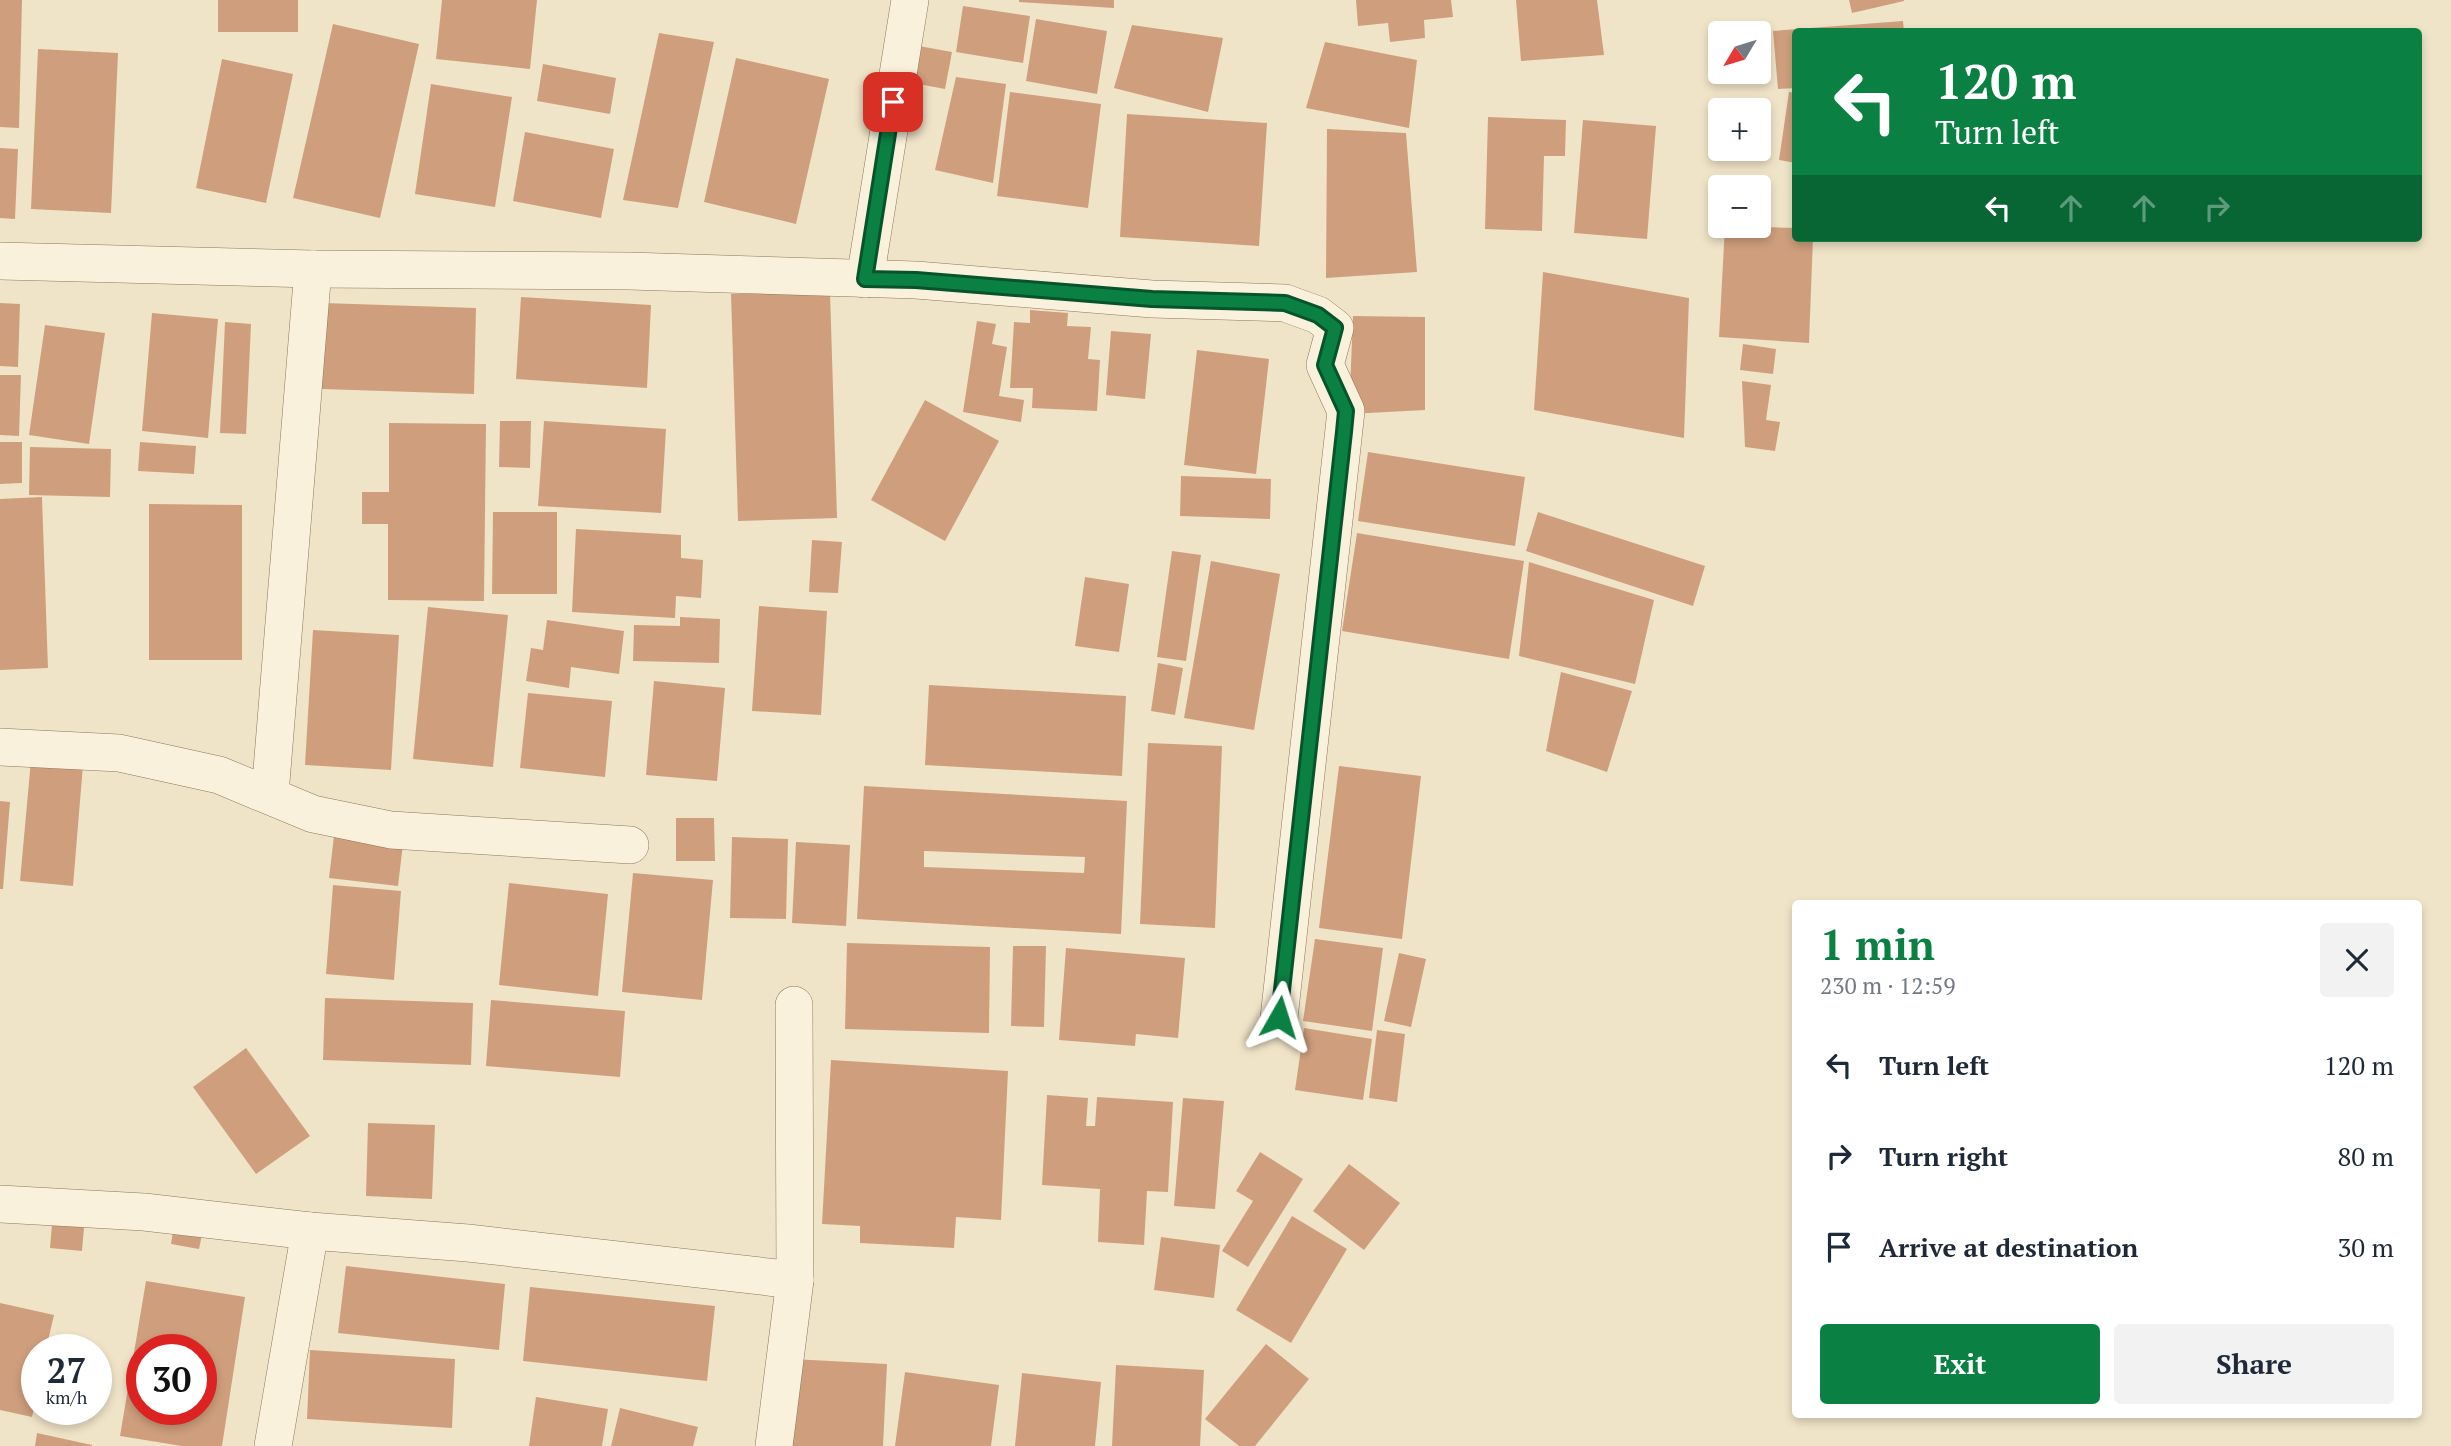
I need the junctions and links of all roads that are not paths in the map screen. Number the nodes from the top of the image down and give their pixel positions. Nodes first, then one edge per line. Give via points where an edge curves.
1 (910, 0) edge
2 (0, 261) edge
3 (313, 269) junction
4 (865, 279) junction
5 (0, 747) edge
6 (270, 794) junction
7 (630, 845) dead end
8 (794, 1005) dead end
9 (1279, 1017) dead end
10 (0, 1204) edge
11 (310, 1231) junction
12 (794, 1280) junction
13 (273, 1446) edge
14 (775, 1446) edge

1 - 4 street
2 - 3 street
3 - 4 street via 629,271
3 - 6 street
4 - 9 street via 1152,299 1285,303 1318,315 1335,328 1325,365 1346,411
5 - 6 street via 119,753 219,775
6 - 7 street via 313,814 391,830
8 - 12 street
10 - 11 street via 144,1212
11 - 12 street via 468,1242
11 - 13 street
12 - 14 street

